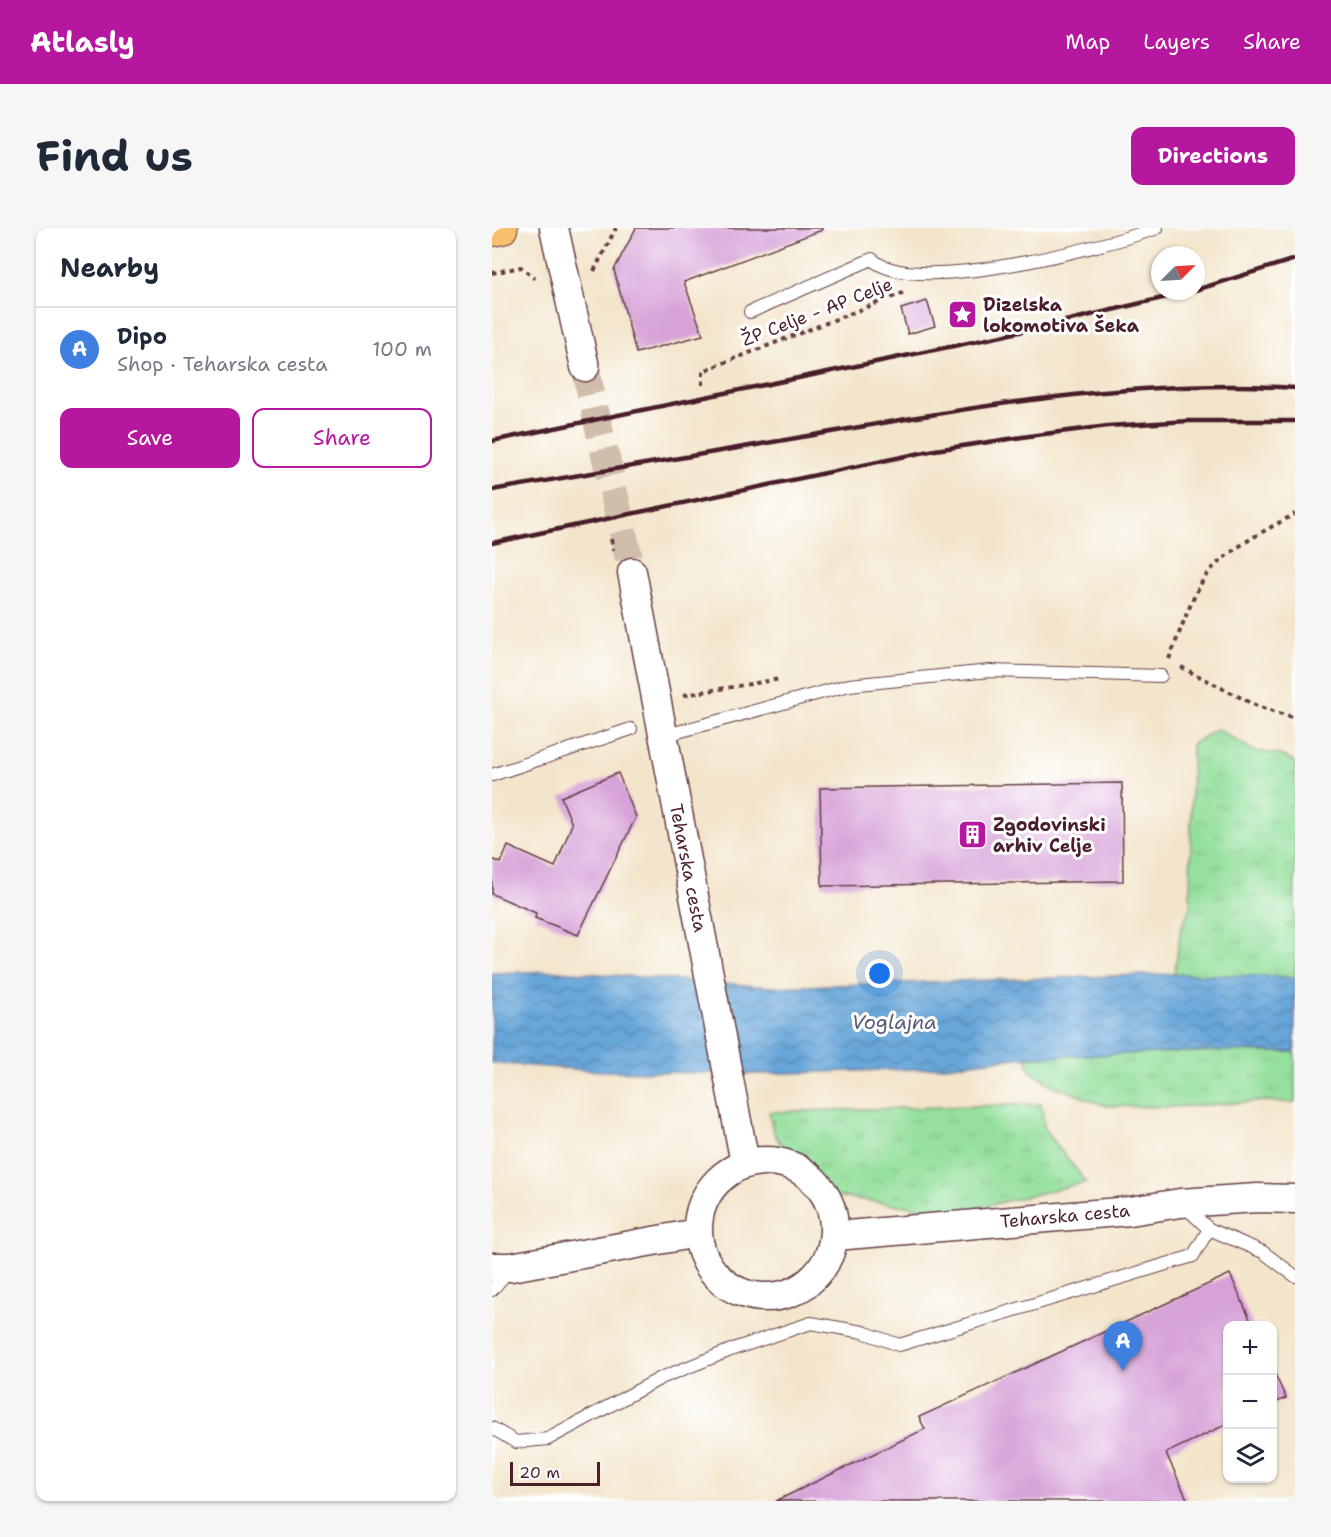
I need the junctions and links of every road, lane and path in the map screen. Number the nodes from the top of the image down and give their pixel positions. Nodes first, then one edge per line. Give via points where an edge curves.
1 (501, 228) edge
2 (554, 228) edge
3 (1157, 228) edge
4 (492, 230) edge
5 (910, 291) dead end
6 (750, 312) dead end
7 (585, 368) tunnel mouth
8 (703, 385) dead end
9 (1295, 514) edge
10 (632, 572) tunnel mouth
11 (1161, 676) joint
12 (631, 729) dead end
13 (663, 736) junction
14 (492, 775) edge
15 (745, 1158) junction
16 (1295, 1199) edge
17 (1180, 1203) junction
18 (693, 1223) junction
19 (839, 1226) junction
20 (1209, 1229) junction
21 (502, 1267) edge
22 (1295, 1276) edge
23 (492, 1290) edge
24 (492, 1428) edge

1 - 4 main road
2 - 7 street
3 - 6 lane via 1070,252 954,274 906,273 880,267 872,259
5 - 8 path, ŽP Celje - AP Celje via 702,371
9 - 11 path via 1249,539 1202,581
10 - 13 street, Teharska cesta
11 - 13 lane via 990,671 849,685
12 - 14 lane
13 - 15 street, Teharska cesta
15 - 18 street via 709,1191
15 - 18 path via 704,1180
15 - 19 street via 789,1164 809,1175 824,1192
15 - 19 path via 794,1157 810,1167 831,1189
16 - 17 street, Teharska cesta
17 - 19 street, Teharska cesta via 1130,1211
17 - 20 lane
18 - 19 street via 702,1256 715,1275 732,1290 776,1298 798,1291 816,1277 829,1258
18 - 21 street
20 - 22 lane via 1263,1252
20 - 24 lane via 1193,1256 899,1345 863,1332 811,1323 661,1378 548,1439 516,1442
21 - 23 lane

